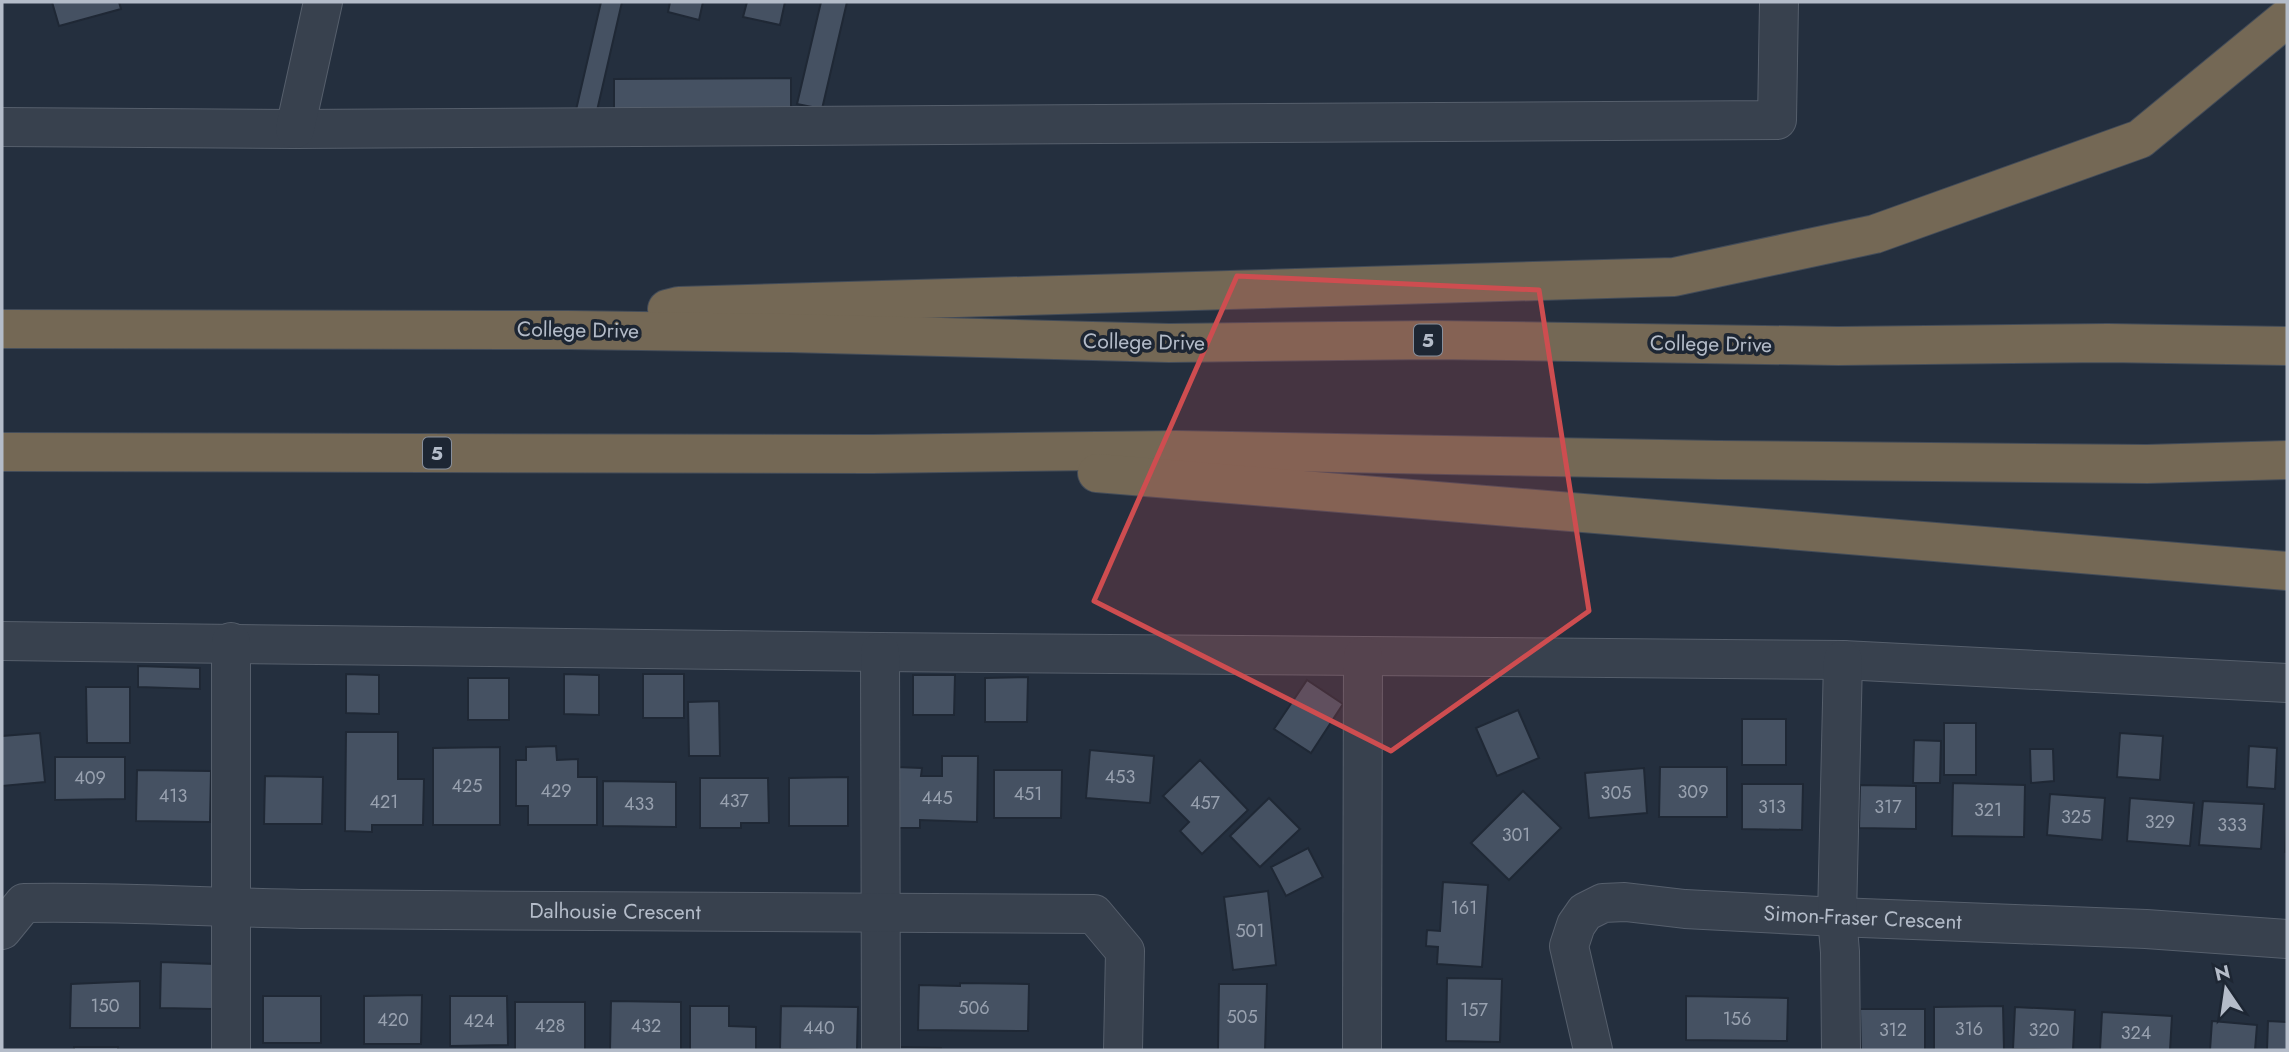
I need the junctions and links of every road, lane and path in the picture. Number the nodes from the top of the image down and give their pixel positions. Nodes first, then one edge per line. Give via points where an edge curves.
1 (323, 2) edge
2 (1779, 2) edge
3 (2287, 18) edge
4 (2, 127) edge
5 (295, 129) junction
6 (2, 329) edge
7 (569, 330) junction
8 (2287, 346) edge
9 (2, 452) edge
10 (872, 454) junction
11 (2287, 460) edge
12 (2287, 571) edge
13 (2, 641) edge
14 (231, 642) junction
15 (880, 652) junction
16 (1363, 656) junction
17 (1843, 660) junction
18 (2287, 683) edge
19 (229, 908) junction
20 (881, 914) junction
21 (1837, 917) junction
22 (2, 930) edge
23 (2287, 939) edge
24 (230, 1050) edge
25 (881, 1050) edge
26 (1123, 1050) edge
27 (1362, 1050) edge
28 (1594, 1050) edge
29 (1841, 1050) edge

1 - 5 street
2 - 5 street via 1777,120
3 - 7 highway via 2140,139 1875,234 1674,277 679,306
4 - 5 street
6 - 7 highway, College Drive / 5
7 - 8 highway, College Drive / 5 via 1169,344 1434,340
9 - 10 highway, 5
10 - 11 highway, 5 via 1176,450 2133,464
10 - 12 highway
13 - 14 street
14 - 15 street
14 - 19 street
15 - 16 street
15 - 20 street
16 - 17 street
16 - 27 street
17 - 18 street
17 - 21 street
19 - 20 street, Dalhousie Crescent
19 - 22 street, Dalhousie Crescent via 24,903
19 - 24 street
20 - 25 street
20 - 26 street, Dalhousie Crescent via 1094,914 1125,951
21 - 23 street, Simon-Fraser Crescent
21 - 28 street, Simon-Fraser Crescent via 1625,902 1603,903 1585,912 1569,946
21 - 29 street

